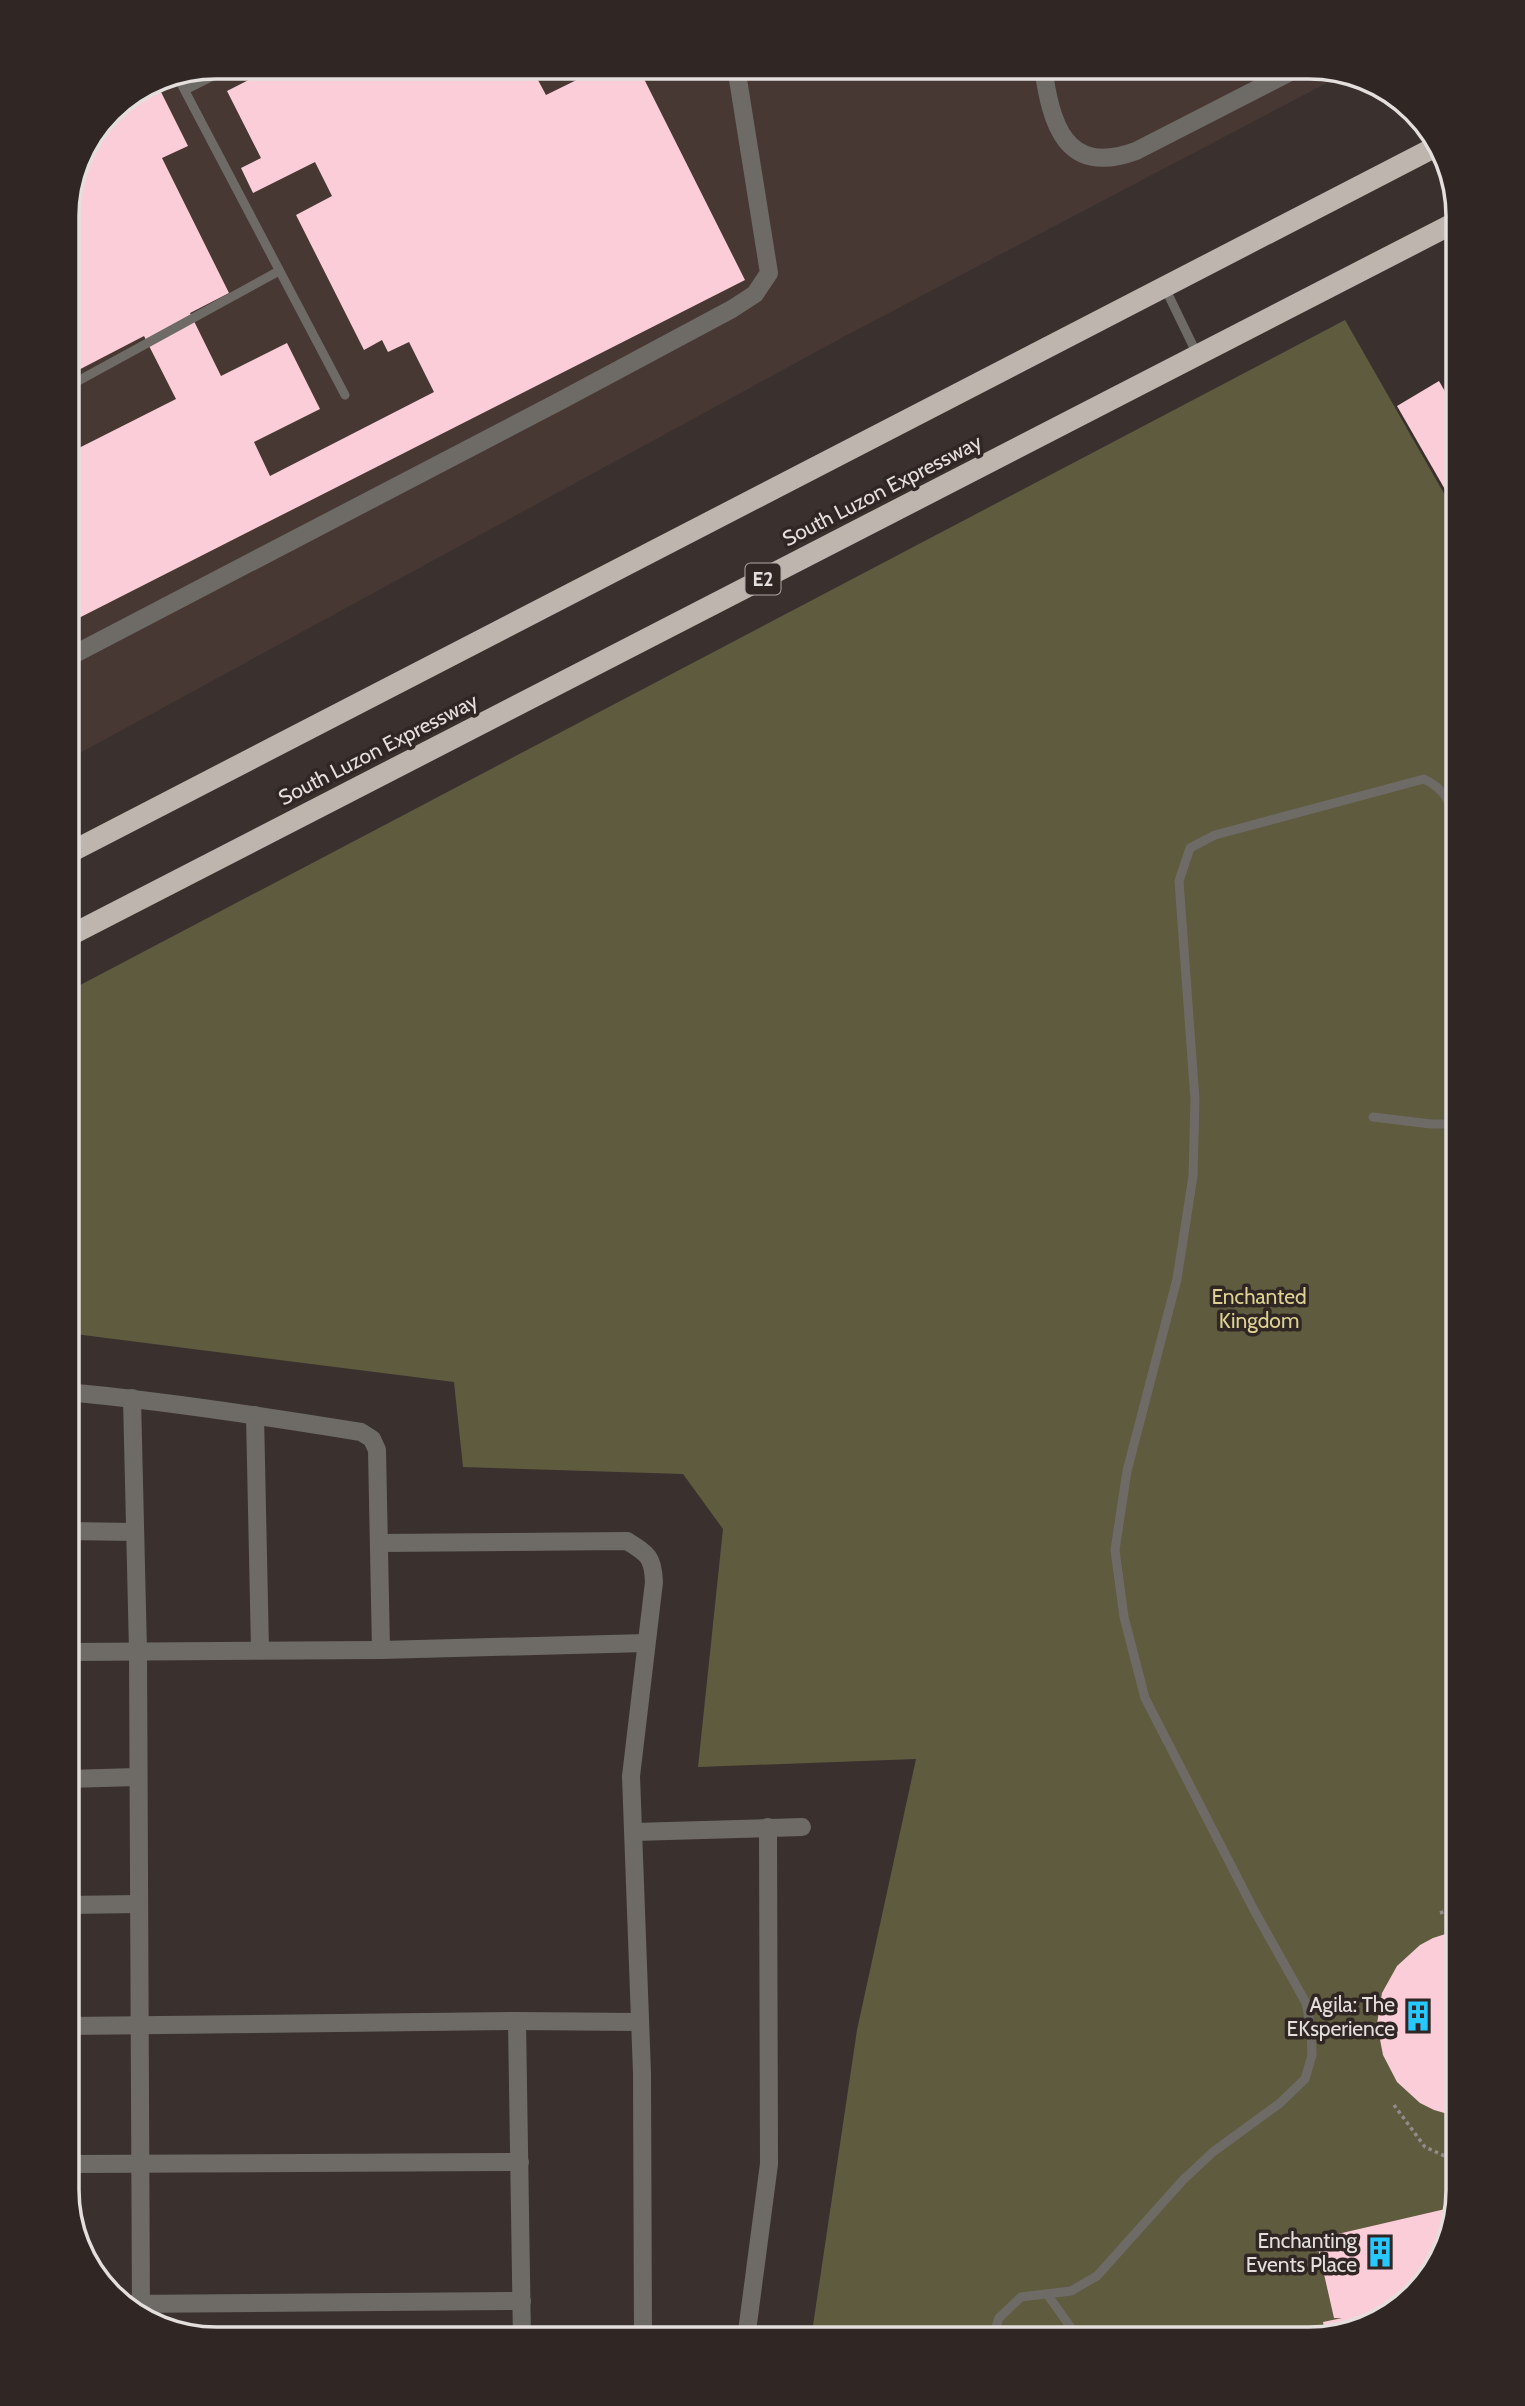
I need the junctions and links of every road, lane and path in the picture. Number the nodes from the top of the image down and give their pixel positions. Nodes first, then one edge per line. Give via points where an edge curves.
1 (738, 79) edge
2 (1045, 79) edge
3 (1277, 79) edge
4 (205, 80) edge
5 (181, 83) edge
6 (185, 90) junction
7 (1429, 150) edge
8 (1446, 227) edge
9 (279, 271) junction
10 (1164, 287) junction
11 (1198, 355) junction
12 (79, 380) edge
13 (345, 395) dead end
14 (79, 652) edge
15 (1446, 796) edge
16 (79, 848) edge
17 (79, 931) edge
18 (1373, 1117) dead end
19 (1446, 1124) edge
20 (79, 1393) edge
21 (132, 1398) junction
22 (256, 1415) junction
23 (79, 1531) edge
24 (134, 1532) junction
25 (380, 1543) junction
26 (646, 1643) junction
27 (260, 1650) junction
28 (381, 1650) junction
29 (138, 1651) junction
30 (79, 1652) edge
31 (137, 1777) junction
32 (79, 1779) edge
33 (802, 1826) dead end
34 (768, 1828) junction
35 (634, 1832) junction
36 (139, 1904) junction
37 (79, 1905) edge
38 (1446, 1911) edge
39 (1440, 1913) dead end
40 (517, 2021) junction
41 (640, 2022) junction
42 (79, 2026) edge
43 (141, 2026) junction
44 (1394, 2105) dead end
45 (1446, 2157) edge
46 (520, 2162) junction
47 (142, 2163) junction
48 (79, 2164) edge
49 (1047, 2294) junction
50 (136, 2301) edge
51 (522, 2301) junction
52 (146, 2308) edge
53 (522, 2327) edge
54 (643, 2327) edge
55 (748, 2327) edge
56 (996, 2327) edge
57 (1070, 2327) edge

1 - 14 street via 769,272 755,294
2 - 3 street via 1057,128 1078,152 1094,158 1136,151
4 - 6 lane
5 - 6 lane
6 - 9 lane
7 - 10 highway
8 - 11 highway, South Luzon Expressway / E2
9 - 12 lane
9 - 13 lane
10 - 11 lane
10 - 16 highway
11 - 17 highway, South Luzon Expressway / E2
15 - 49 lane via 1424,779 1216,835 1190,848 1179,881 1195,1100 1193,1176 1177,1279 1127,1471 1115,1550 1124,1617 1145,1698 1306,2003 1312,2055 1306,2079 1183,2180 1097,2276 1071,2291
18 - 19 lane
20 - 21 street
21 - 22 street
21 - 24 street
22 - 25 street via 361,1432 372,1439 377,1450
22 - 27 street
23 - 24 street
24 - 29 street
25 - 26 street via 627,1541 653,1563
25 - 28 street
26 - 28 street
26 - 35 street via 631,1776
27 - 28 street
27 - 29 street
29 - 30 street
29 - 31 street
31 - 32 street
31 - 36 street
33 - 34 street
34 - 35 street
34 - 55 street via 769,2164
35 - 41 street
36 - 37 street
36 - 43 street
38 - 39 path
40 - 41 street
40 - 43 street
40 - 46 street
41 - 54 street
42 - 43 street
43 - 47 street
44 - 45 path via 1425,2147
46 - 47 street
46 - 51 street
47 - 48 street
47 - 50 street
49 - 56 lane via 1021,2297
49 - 57 lane
51 - 52 street
51 - 53 street

